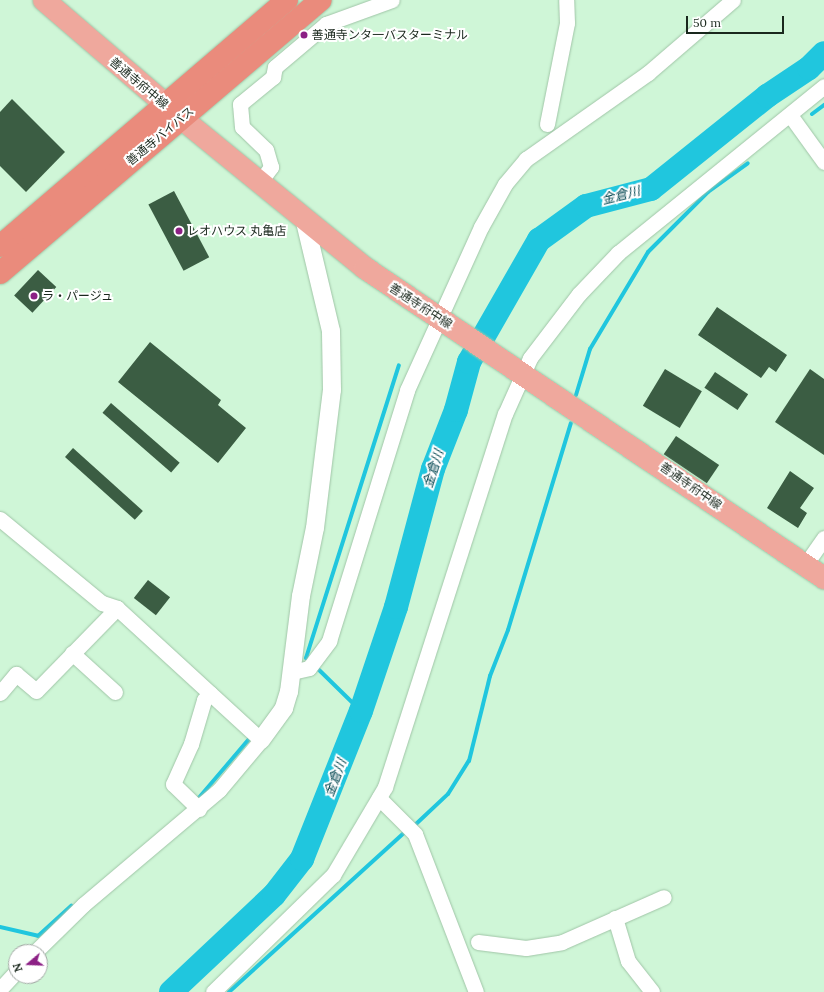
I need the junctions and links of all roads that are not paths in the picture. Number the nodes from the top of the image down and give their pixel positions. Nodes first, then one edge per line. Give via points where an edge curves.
1 (287, 0) edge
2 (321, 0) edge
3 (392, 0) edge
4 (566, 0) edge
5 (733, 0) edge
6 (51, 2) edge
7 (376, 3) edge
8 (824, 86) edge
9 (173, 111) junction
10 (790, 115) junction
11 (546, 124) dead end
12 (824, 162) edge
13 (260, 182) junction
14 (304, 218) junction
15 (0, 246) edge
16 (0, 273) edge
17 (445, 323) junction
18 (516, 369) junction
19 (0, 519) edge
20 (824, 538) edge
21 (805, 565) junction
22 (824, 578) edge
23 (117, 608) junction
24 (72, 653) junction
25 (305, 667) junction
26 (115, 692) dead end
27 (0, 693) edge
28 (210, 693) junction
29 (261, 740) junction
30 (379, 798) junction
31 (195, 805) junction
32 (664, 896) dead end
33 (615, 918) junction
34 (478, 942) dead end
35 (43, 944) edge
36 (8, 980) edge
37 (0, 989) edge
38 (213, 992) edge
39 (476, 992) edge
40 (652, 992) edge

1 - 9 highway, 善通寺バイパス
2 - 9 highway, 善通寺バイパス
3 - 7 street
4 - 11 street via 567,23
5 - 17 street via 648,74 526,159 505,184 481,227
6 - 9 main road, 善通寺府中線
7 - 13 street via 326,24 275,67 273,77 240,104 242,127 266,150 271,167
8 - 10 street
9 - 13 main road, 善通寺府中線
9 - 15 highway, 善通寺バイパス
9 - 16 highway, 善通寺バイパス
10 - 12 street
10 - 18 street via 618,253
13 - 14 main road, 善通寺府中線
14 - 17 main road, 善通寺府中線 via 371,272
14 - 25 street via 331,331 332,390 316,520
17 - 18 main road, 善通寺府中線
17 - 25 street via 407,390 329,641
18 - 21 main road, 善通寺府中線
18 - 30 street via 409,720
19 - 23 street via 102,603
20 - 21 street
21 - 22 main road, 善通寺府中線
23 - 24 street
23 - 28 street
24 - 26 street
24 - 27 street via 36,691 16,674
25 - 29 street via 284,708
28 - 29 street
28 - 31 street via 204,700 191,744 173,784
29 - 31 street
30 - 38 street via 333,875
30 - 39 street via 415,834
31 - 35 street
32 - 33 street
33 - 34 street via 562,942 526,948
33 - 40 street via 628,961
36 - 37 street

